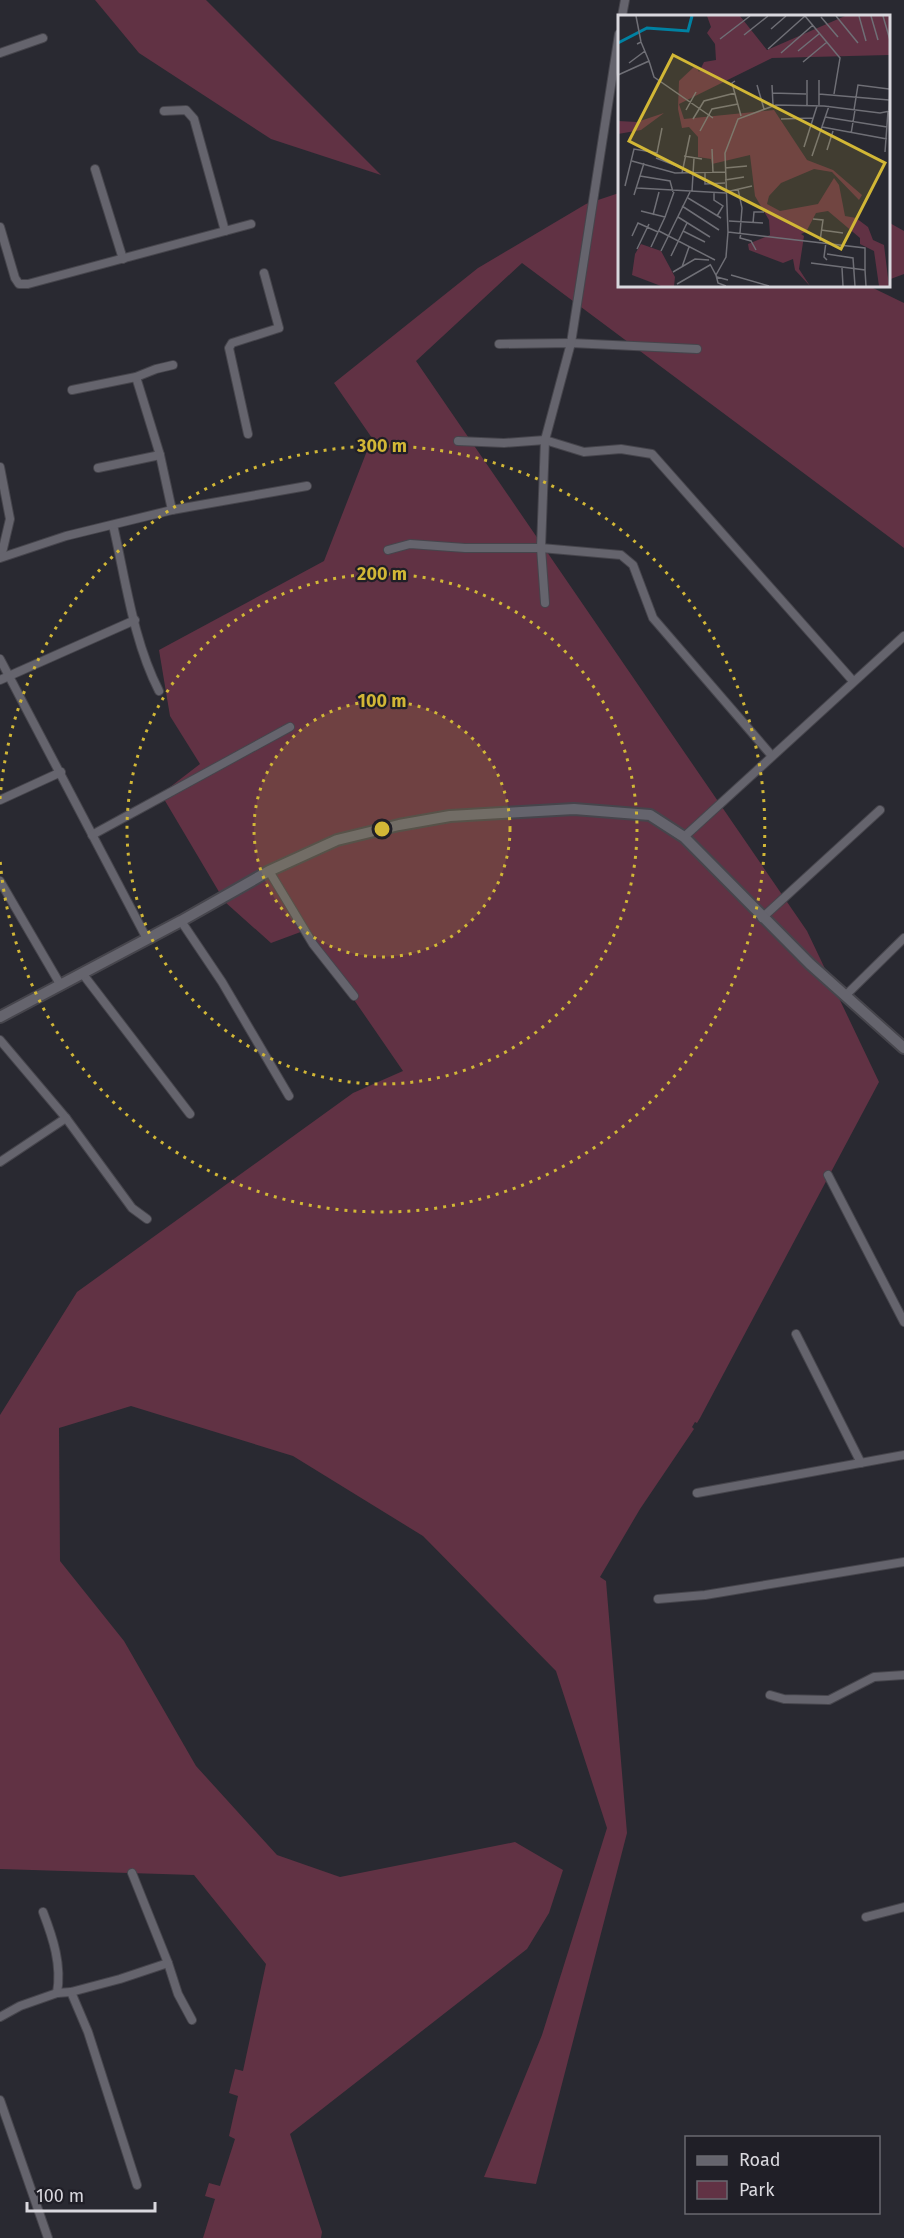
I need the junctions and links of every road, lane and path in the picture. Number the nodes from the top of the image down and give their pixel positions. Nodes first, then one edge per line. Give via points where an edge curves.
1 (625, 0) edge
2 (622, 15) edge
3 (44, 38) dead end
4 (618, 40) edge
5 (0, 53) edge
6 (164, 111) dead end
7 (95, 170) dead end
8 (251, 224) dead end
9 (0, 227) edge
10 (225, 231) junction
11 (123, 259) junction
12 (264, 273) dead end
13 (571, 343) junction
14 (499, 344) dead end
15 (697, 349) dead end
16 (173, 365) dead end
17 (136, 377) junction
18 (72, 390) dead end
19 (248, 434) dead end
20 (544, 440) junction
21 (458, 441) dead end
22 (160, 455) junction
23 (0, 467) edge
24 (98, 468) dead end
25 (307, 486) dead end
26 (172, 510) junction
27 (113, 525) junction
28 (541, 548) junction
29 (388, 550) dead end
30 (1, 558) edge
31 (545, 603) dead end
32 (135, 620) junction
33 (904, 636) edge
34 (0, 659) edge
35 (9, 676) junction
36 (0, 680) edge
37 (853, 681) junction
38 (159, 691) dead end
39 (290, 728) dead end
40 (772, 756) junction
41 (61, 772) junction
42 (0, 800) edge
43 (880, 810) dead end
44 (92, 836) junction
45 (684, 837) junction
46 (269, 871) junction
47 (0, 881) edge
48 (762, 918) junction
49 (181, 921) junction
50 (904, 938) edge
51 (147, 939) junction
52 (82, 973) junction
53 (60, 984) junction
54 (846, 995) junction
55 (354, 996) dead end
56 (0, 1017) edge
57 (0, 1040) edge
58 (904, 1048) edge
59 (289, 1096) dead end
60 (190, 1114) dead end
61 (66, 1118) junction
62 (0, 1162) edge
63 (828, 1175) dead end
64 (147, 1220) dead end
65 (904, 1322) edge
66 (796, 1334) dead end
67 (904, 1455) edge
68 (861, 1464) junction
69 (697, 1493) dead end
70 (904, 1562) edge
71 (658, 1599) dead end
72 (904, 1675) edge
73 (770, 1695) dead end
74 (132, 1874) dead end
75 (904, 1907) edge
76 (43, 1912) dead end
77 (866, 1917) dead end
78 (168, 1963) junction
79 (71, 1992) junction
80 (57, 1993) junction
81 (0, 2017) edge
82 (192, 2020) dead end
83 (1, 2104) edge
84 (137, 2185) dead end
85 (48, 2238) edge

1 - 2 street
3 - 5 street
4 - 13 street
6 - 10 street via 186,110 194,119
7 - 11 street
8 - 10 street
9 - 11 street via 20,284
10 - 11 street
12 - 19 street via 279,328 229,348
13 - 14 street
13 - 15 street
13 - 20 street
16 - 17 street
17 - 18 street
17 - 22 street
20 - 21 street
20 - 28 street
20 - 37 street via 584,452 621,449 652,454
22 - 24 street
22 - 26 street
23 - 30 street via 10,519
25 - 26 street
26 - 27 street
27 - 30 street
27 - 32 street
28 - 29 street via 410,544
28 - 31 street
28 - 40 street via 621,555 627,560 636,572 653,618
32 - 35 street
32 - 38 street via 146,666
33 - 37 street
34 - 35 street
35 - 36 street
35 - 41 street
37 - 40 street
39 - 44 street
40 - 45 street
41 - 42 street
41 - 44 street
43 - 48 street
44 - 51 street
45 - 46 street via 650,815 617,811 450,816 337,840
45 - 48 street
46 - 49 street
46 - 55 street via 313,944
47 - 53 street
48 - 54 street
49 - 51 street
49 - 59 street
50 - 54 street
51 - 52 street
52 - 53 street
52 - 60 street
53 - 56 street
54 - 58 street
57 - 61 street
61 - 62 street
61 - 64 street via 132,1208
63 - 65 street
66 - 68 street
67 - 68 street
68 - 69 street
70 - 71 street via 705,1595
72 - 73 street via 874,1677 829,1700
74 - 78 street
75 - 77 street
76 - 80 street via 54,1940
78 - 79 street
78 - 82 street via 177,1994
79 - 80 street
79 - 84 street
80 - 81 street
83 - 85 street

